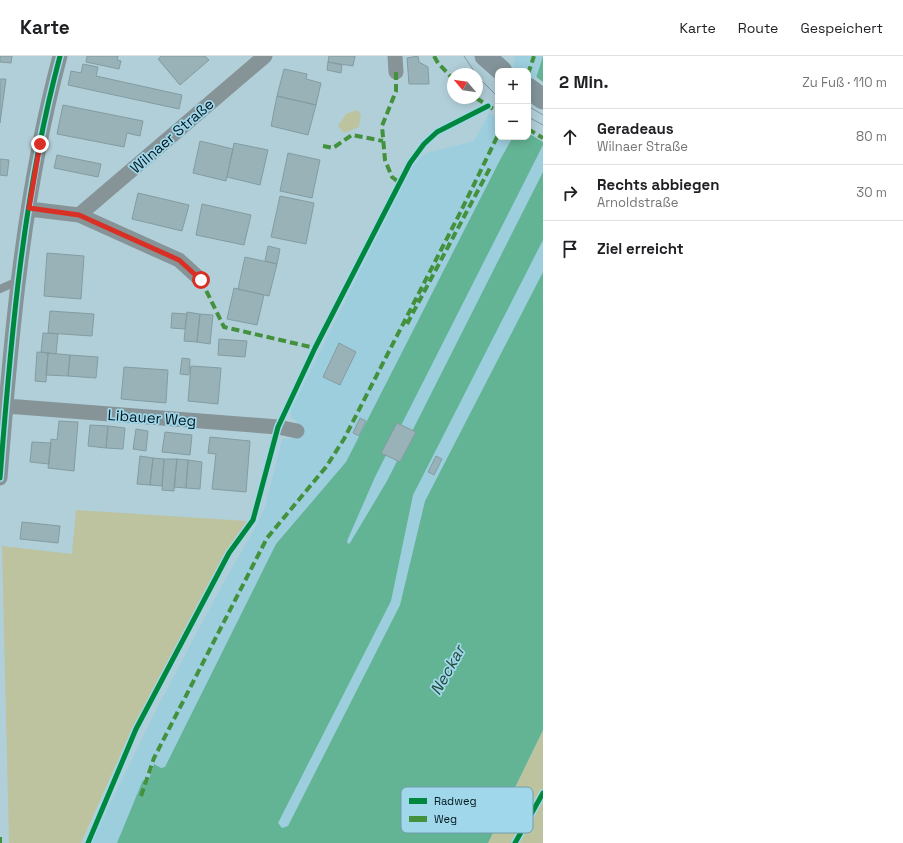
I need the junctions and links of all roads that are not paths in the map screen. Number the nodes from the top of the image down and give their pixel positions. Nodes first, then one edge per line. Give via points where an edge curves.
1 (60, 56) edge
2 (264, 56) edge
3 (394, 56) edge
4 (485, 56) edge
5 (507, 67) edge
6 (396, 72) dead end
7 (531, 90) edge
8 (543, 100) edge
9 (29, 208) junction
10 (79, 215) junction
11 (201, 280) dead end
12 (18, 281) junction
13 (0, 289) edge
14 (6, 406) junction
15 (297, 431) dead end
16 (0, 478) edge

1 - 9 street via 50,93
2 - 10 street, Wilnaer Straße
3 - 6 street
4 - 5 main road
7 - 8 main road
9 - 10 street
9 - 12 street
10 - 11 street via 179,260
12 - 13 lane
12 - 14 street
14 - 15 street, Libauer Weg via 278,427
14 - 16 street

